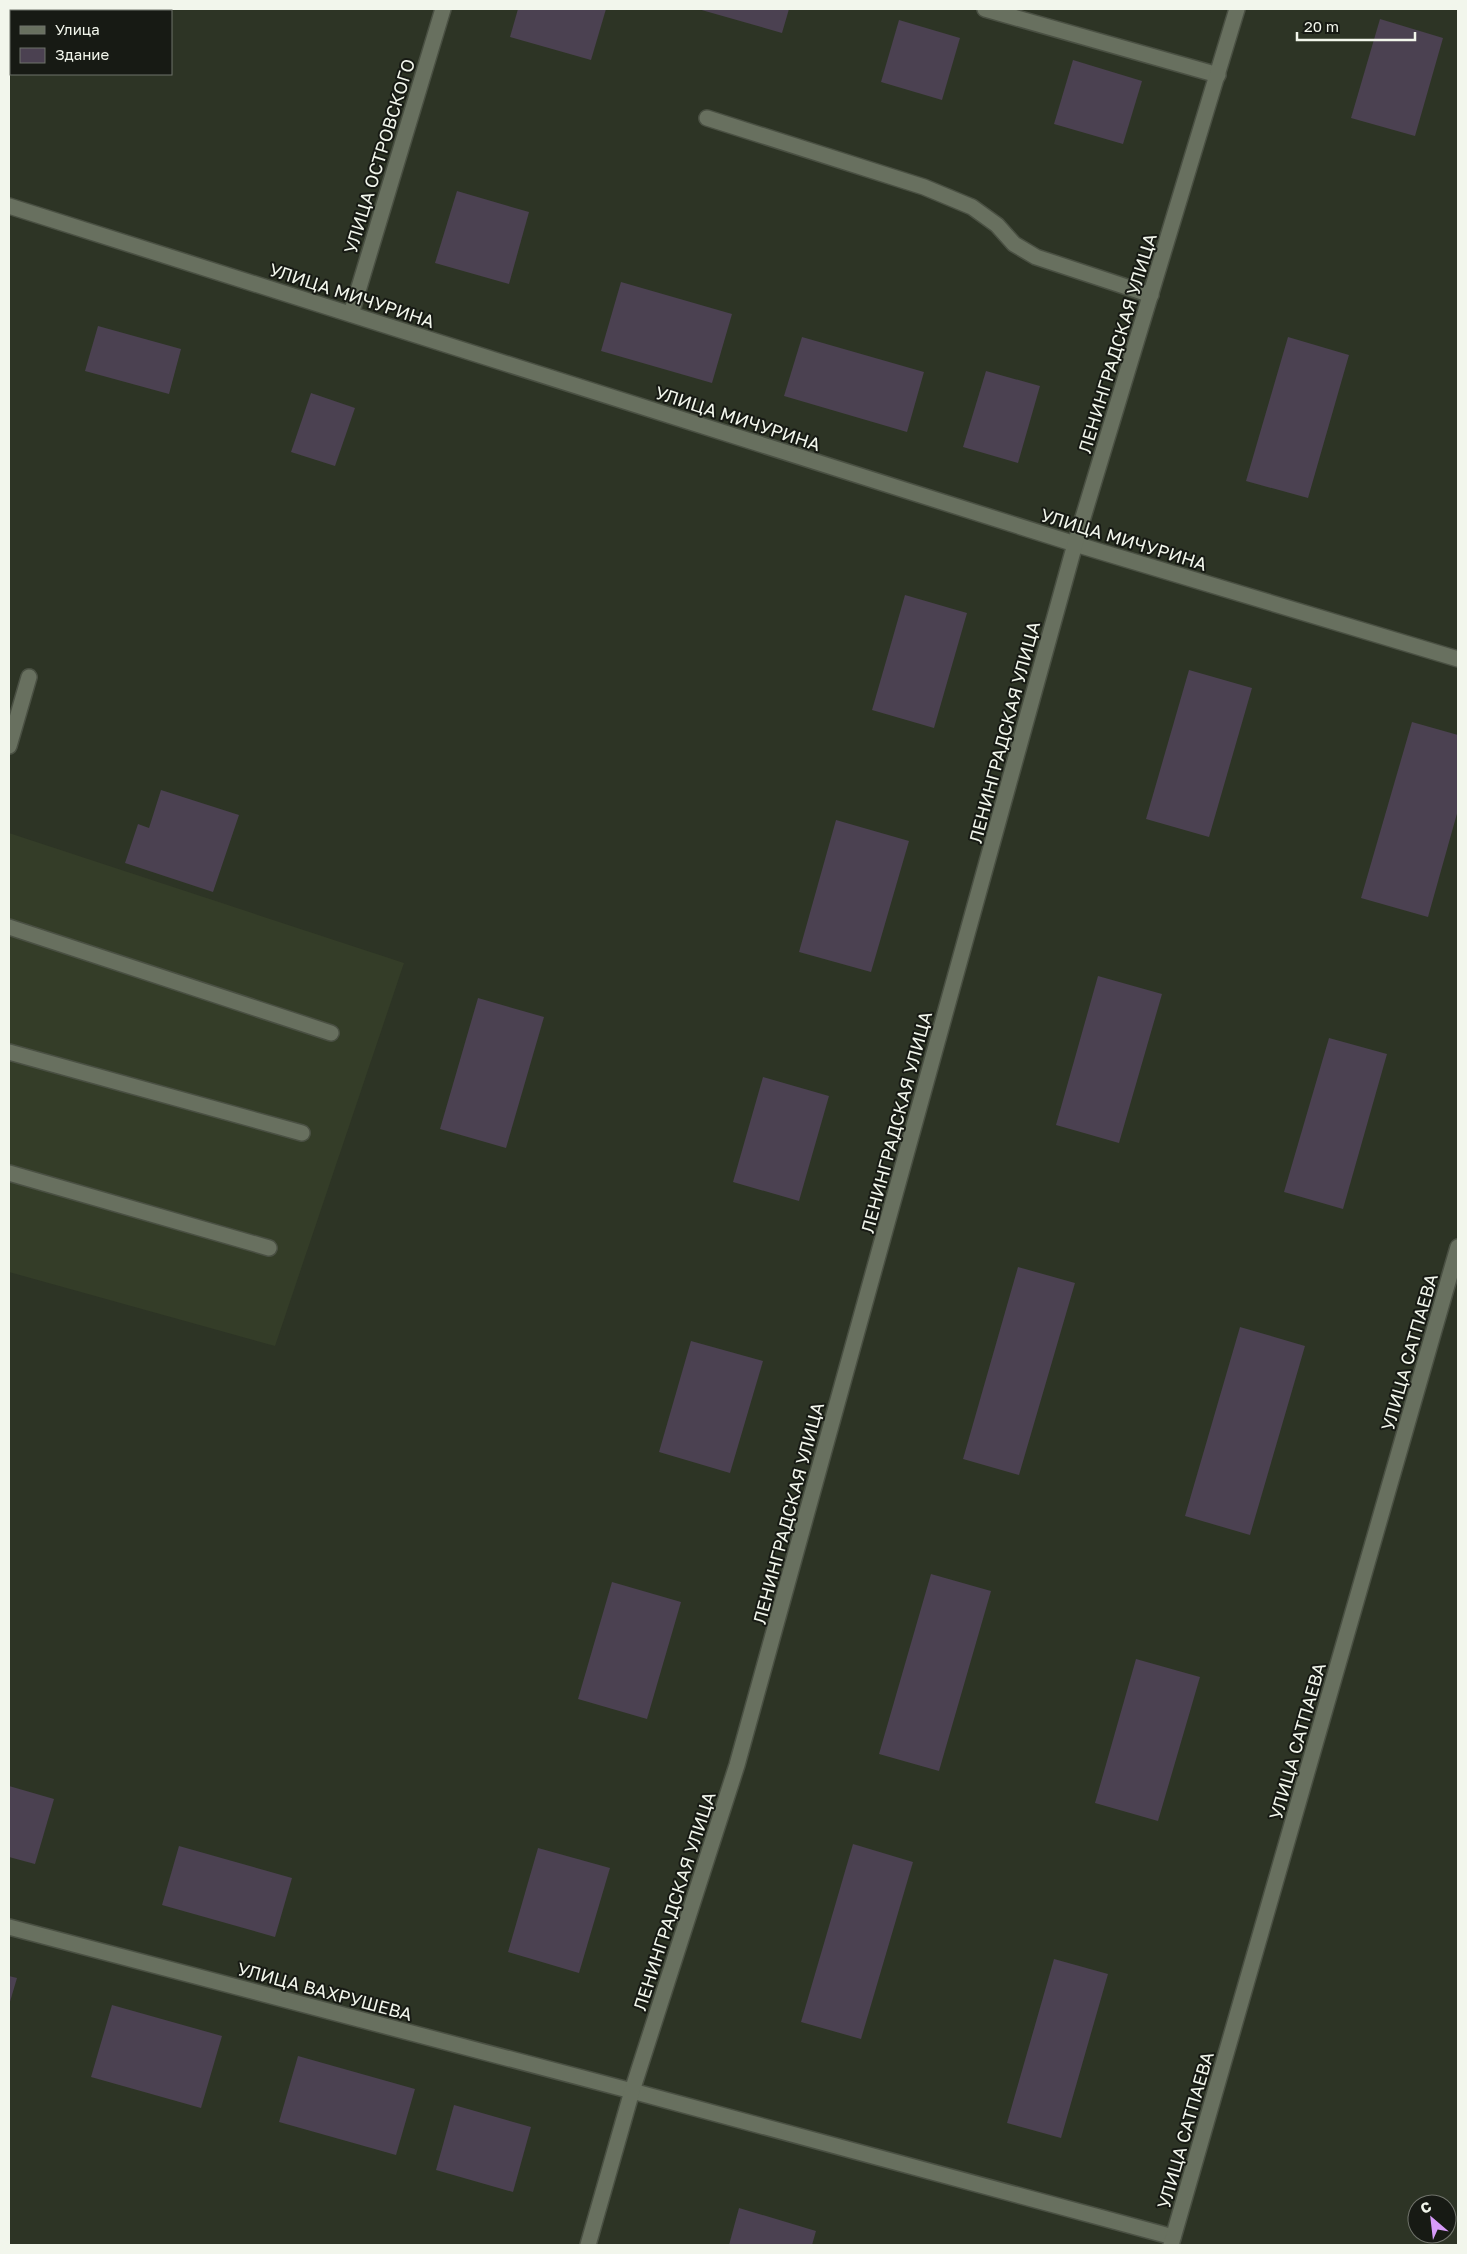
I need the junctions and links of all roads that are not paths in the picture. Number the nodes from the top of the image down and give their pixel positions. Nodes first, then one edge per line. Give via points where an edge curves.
1 (443, 9) edge
2 (985, 9) edge
3 (1237, 9) edge
4 (1218, 75) junction
5 (706, 118) dead end
6 (9, 206) edge
7 (1151, 295) junction
8 (351, 314) junction
9 (1075, 544) junction
10 (1458, 659) edge
11 (29, 677) dead end
12 (9, 746) edge
13 (9, 927) edge
14 (331, 1033) dead end
15 (9, 1052) edge
16 (302, 1133) dead end
17 (9, 1173) edge
18 (1458, 1247) edge
19 (269, 1248) dead end
20 (9, 1927) edge
21 (632, 2091) junction
22 (1172, 2241) edge
23 (588, 2245) edge

1 - 8 street, УЛИЦА ОСТРОВСКОГО
2 - 4 street
3 - 4 street, ЛЕНИНГРАДСКАЯ УЛИЦА
4 - 7 street, ЛЕНИНГРАДСКАЯ УЛИЦА
5 - 7 street via 924,188 972,207 997,224 1014,244 1036,257
6 - 8 street, УЛИЦА МИЧУРИНА
7 - 9 street, ЛЕНИНГРАДСКАЯ УЛИЦА
8 - 9 street, УЛИЦА МИЧУРИНА
9 - 10 street, УЛИЦА МИЧУРИНА
9 - 21 street, ЛЕНИНГРАДСКАЯ УЛИЦА via 737,1765
11 - 12 street
13 - 14 street
15 - 16 street
17 - 19 street
18 - 22 street, УЛИЦА САТПАЕВА
20 - 21 street, УЛИЦА ВАХРУШЕВА
21 - 22 street, УЛИЦА ВАХРУШЕВА
21 - 23 street, ЛЕНИНГРАДСКАЯ УЛИЦА

